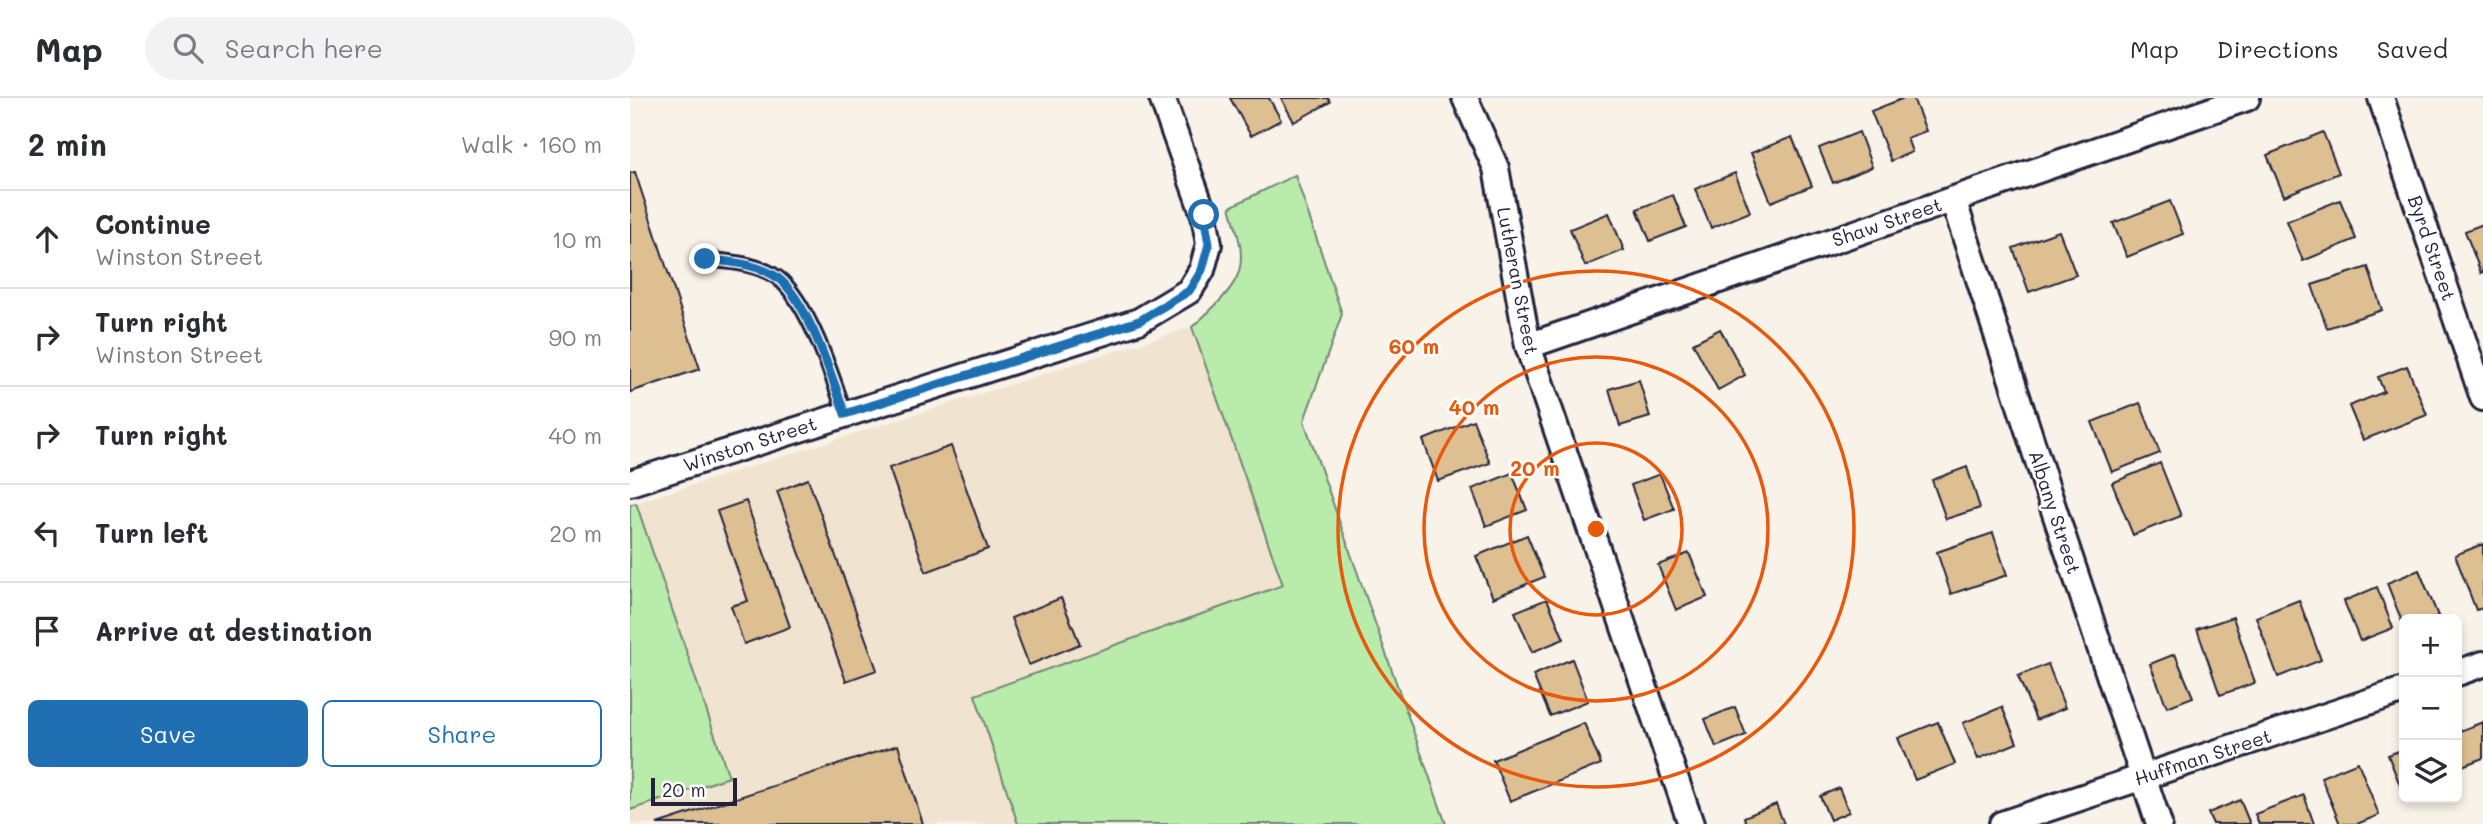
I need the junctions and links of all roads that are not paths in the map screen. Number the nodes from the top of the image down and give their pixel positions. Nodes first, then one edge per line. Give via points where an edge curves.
1 (1161, 98) edge
2 (1465, 98) edge
3 (2247, 98) edge
4 (2381, 98) edge
5 (1952, 199) junction
6 (705, 259) dead end
7 (1528, 346) junction
8 (2483, 398) edge
9 (845, 414) junction
10 (630, 483) edge
11 (2483, 664) edge
12 (2462, 671) edge
13 (2399, 692) edge
14 (2144, 776) junction
15 (1691, 824) edge
16 (2002, 824) edge
17 (2160, 824) edge

1 - 9 street, Winston Street via 1204,215 1209,244 1202,270 1189,291 1139,321
2 - 7 street, Lutheran Street via 1496,168
3 - 5 street, Shaw Street
4 - 8 street, Byrd Street
5 - 7 street, Shaw Street
5 - 14 street, Albany Street
6 - 9 lane via 750,264 778,278 802,308
7 - 15 street, Lutheran Street
9 - 10 street, Winston Street
11 - 12 street
13 - 14 street, Huffman Street
14 - 16 street, Huffman Street
14 - 17 street, Albany Street

